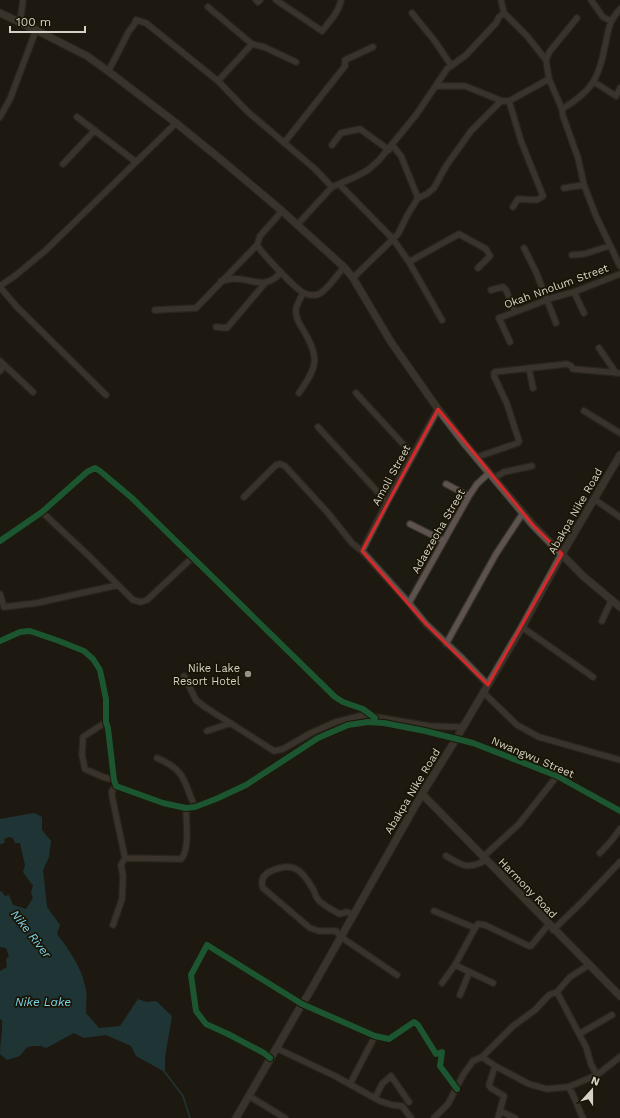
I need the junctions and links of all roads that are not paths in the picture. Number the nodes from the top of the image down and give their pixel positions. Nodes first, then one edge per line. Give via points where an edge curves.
1 (23, 0) edge
2 (256, 0) edge
3 (260, 0) edge
4 (276, 0) edge
5 (341, 0) edge
6 (501, 0) edge
7 (591, 0) edge
8 (208, 8) dead end
9 (620, 9) edge
10 (0, 13) edge
11 (504, 13) junction
12 (412, 14) dead end
13 (577, 18) dead end
14 (610, 21) junction
15 (20, 23) junction
16 (36, 30) junction
17 (252, 44) junction
18 (373, 47) dead end
19 (546, 60) junction
20 (296, 62) dead end
21 (450, 65) junction
22 (108, 71) junction
23 (549, 79) junction
24 (218, 81) junction
25 (594, 82) junction
26 (436, 86) junction
27 (620, 88) edge
28 (618, 97) edge
29 (502, 101) junction
30 (509, 102) junction
31 (562, 109) junction
32 (0, 117) edge
33 (77, 117) dead end
34 (176, 123) junction
35 (95, 130) junction
36 (284, 143) junction
37 (332, 145) dead end
38 (390, 147) junction
39 (136, 162) junction
40 (63, 164) dead end
41 (340, 185) junction
42 (584, 185) junction
43 (332, 188) junction
44 (564, 188) dead end
45 (418, 198) junction
46 (513, 207) dead end
47 (282, 211) junction
48 (297, 225) junction
49 (393, 239) junction
50 (257, 245) junction
51 (609, 246) junction
52 (524, 248) dead end
53 (572, 255) dead end
54 (409, 262) junction
55 (620, 266) edge
56 (344, 267) junction
57 (478, 268) dead end
58 (281, 272) junction
59 (620, 274) edge
60 (353, 278) junction
61 (221, 282) junction
62 (266, 282) junction
63 (0, 286) edge
64 (492, 290) dead end
65 (574, 292) junction
66 (303, 293) junction
67 (546, 300) junction
68 (155, 310) dead end
69 (515, 312) junction
70 (584, 313) dead end
71 (442, 320) dead end
72 (556, 323) dead end
73 (216, 327) dead end
74 (510, 342) dead end
75 (599, 348) dead end
76 (2, 363) edge
77 (530, 368) junction
78 (0, 370) edge
79 (618, 373) edge
80 (533, 388) dead end
81 (33, 392) dead end
82 (299, 393) dead end
83 (356, 393) dead end
84 (106, 395) dead end
85 (438, 409) junction
86 (584, 411) dead end
87 (318, 427) dead end
88 (620, 433) edge
89 (413, 455) junction
90 (620, 455) edge
91 (477, 457) junction
92 (532, 466) dead end
93 (492, 476) junction
94 (446, 484) dead end
95 (469, 496) junction
96 (244, 497) dead end
97 (594, 499) junction
98 (387, 502) junction
99 (42, 512) junction
100 (523, 513) junction
101 (620, 517) edge
102 (410, 524) dead end
103 (0, 541) edge
104 (444, 541) junction
105 (362, 551) junction
106 (562, 554) junction
107 (192, 558) junction
108 (118, 585) junction
109 (0, 594) edge
110 (611, 601) junction
111 (409, 603) junction
112 (620, 607) edge
113 (602, 621) dead end
114 (522, 627) junction
115 (0, 641) edge
116 (446, 644) junction
117 (184, 676) dead end
118 (593, 678) dead end
119 (487, 684) junction
120 (483, 692) junction
121 (375, 718) junction
122 (106, 722) junction
123 (230, 723) junction
124 (207, 731) dead end
125 (456, 739) junction
126 (157, 758) dead end
127 (620, 760) edge
128 (557, 776) junction
129 (114, 780) junction
130 (116, 786) junction
131 (422, 794) junction
132 (195, 807) junction
133 (186, 808) junction
134 (620, 811) edge
135 (620, 829) edge
136 (600, 853) dead end
137 (446, 856) dead end
138 (125, 858) junction
139 (485, 859) junction
140 (620, 862) edge
141 (434, 911) dead end
142 (354, 915) junction
143 (113, 925) dead end
144 (551, 927) junction
145 (475, 928) junction
146 (341, 937) junction
147 (455, 965) junction
148 (588, 965) junction
149 (469, 973) junction
150 (397, 975) dead end
151 (442, 983) dead end
152 (493, 983) dead end
153 (557, 992) junction
154 (460, 995) dead end
155 (620, 996) edge
156 (302, 1004) junction
157 (612, 1016) dead end
158 (579, 1034) junction
159 (375, 1036) junction
160 (276, 1048) junction
161 (482, 1056) junction
162 (620, 1057) edge
163 (270, 1058) junction
164 (495, 1066) junction
165 (597, 1075) junction
166 (350, 1084) junction
167 (568, 1087) junction
168 (457, 1089) junction
169 (249, 1096) junction
170 (375, 1098) junction
171 (409, 1102) dead end
172 (500, 1111) junction
173 (236, 1118) edge
174 (285, 1118) edge
175 (411, 1118) edge
176 (434, 1118) edge
177 (498, 1118) edge
178 (516, 1118) edge
179 (583, 1118) edge

1 - 15 street
2 - 3 street
4 - 5 street via 322,31
6 - 11 street
7 - 14 street via 603,17
8 - 17 street
9 - 14 street
10 - 15 main road
11 - 19 street
11 - 21 street via 466,55
12 - 21 street via 434,40
13 - 19 street via 550,51
14 - 25 street via 603,56
15 - 16 main road
16 - 22 main road via 87,56
16 - 32 street via 10,99
17 - 20 street
17 - 24 street
18 - 36 street via 345,60 345,66
19 - 23 street
21 - 26 street
22 - 24 street via 136,20 146,23
22 - 34 main road
23 - 30 street
23 - 31 street
24 - 36 street via 248,112
25 - 28 street
25 - 31 street via 576,101
26 - 29 street via 465,86
26 - 38 street
27 - 28 street
29 - 30 street
29 - 45 street via 471,131 434,188
30 - 46 street via 543,196 537,200 518,199
31 - 42 street
33 - 35 street
34 - 39 street
34 - 47 main road
35 - 39 street
35 - 40 street
36 - 43 street via 315,169
37 - 38 street via 341,133 360,129
38 - 41 street via 368,170
38 - 45 street via 401,156
39 - 63 street via 46,250
41 - 43 street
41 - 49 street
42 - 44 street
42 - 51 street
43 - 48 street
45 - 49 street
47 - 48 main road
47 - 50 street via 260,236
48 - 56 main road
49 - 54 street
49 - 60 street
50 - 58 street
50 - 61 street
51 - 53 street
51 - 55 street
52 - 67 street
54 - 57 street via 459,234 489,252 489,258
54 - 71 street
56 - 60 main road
56 - 66 street via 319,294
58 - 62 street via 274,280
58 - 66 street
59 - 65 street, Okah Nnolum Street
60 - 85 main road via 391,342
61 - 62 street via 230,279
61 - 68 street via 196,308
62 - 73 street via 227,328
63 - 84 street
64 - 69 street via 503,287
65 - 67 street, Okah Nnolum Street
65 - 70 street
66 - 82 street via 296,315 308,337 315,359 310,377
67 - 69 street, Okah Nnolum Street
67 - 72 street
69 - 74 street, Okah Nnolum Street via 499,318
75 - 79 street
76 - 78 street
76 - 81 street
77 - 79 street via 567,364 573,369
77 - 80 street
77 - 91 street via 494,373 508,404 519,441
83 - 89 street
85 - 89 street, Amoli Street
85 - 91 main road
86 - 88 street
87 - 98 street
89 - 98 street, Amoli Street
90 - 97 main road, Abakpa Nike Road
91 - 93 main road
92 - 93 street
93 - 95 street, Adaezeoha Street via 477,484
93 - 100 main road
94 - 95 street
95 - 104 street, Adaezeoha Street
96 - 105 street via 276,465 285,466 352,543
97 - 101 street
97 - 106 main road, Abakpa Nike Road
98 - 105 street, Amoli Street
99 - 103 street
99 - 107 street via 87,472 95,468 132,498
99 - 108 street
100 - 106 main road
100 - 116 street via 496,554
102 - 104 street
104 - 111 street, Adaezeoha Street
105 - 111 street
106 - 110 main road
106 - 114 main road, Abakpa Nike Road
107 - 108 street via 147,600 133,600
107 - 121 street via 335,697 363,709
108 - 109 street via 37,603 4,607
110 - 112 main road
110 - 113 street
111 - 116 street
114 - 118 street
114 - 119 main road, Abakpa Nike Road
115 - 122 street via 20,632 30,632 84,651 100,670 106,699
116 - 119 street
117 - 123 street via 196,700
119 - 120 main road, Abakpa Nike Road
119 - 121 street via 462,726 429,726
120 - 125 main road, Abakpa Nike Road
120 - 127 street via 517,725 539,737
121 - 123 street via 364,715 336,722 283,750 276,751
122 - 129 street
122 - 129 street via 83,737 82,755 86,769
123 - 124 street
125 - 128 street, Nwangwu Street via 473,743
125 - 131 main road, Abakpa Nike Road
125 - 132 street, Nwangwu Street via 384,723 348,725 318,738 246,784 216,800
126 - 132 street via 179,771
128 - 134 street, Nwangwu Street
128 - 139 street via 519,824
129 - 130 street
130 - 133 street, Nwangwu Street via 163,803
130 - 138 street via 112,796
131 - 139 main road, Harmony Road
131 - 142 main road, Abakpa Nike Road
132 - 133 street, Nwangwu Street
133 - 138 street via 186,848 181,859
135 - 136 street
137 - 139 street via 465,866 473,866
138 - 143 street via 121,865 122,899
139 - 144 main road, Harmony Road
140 - 144 street via 583,901
141 - 145 street
142 - 146 main road, Abakpa Nike Road
142 - 146 street via 346,912 339,914 317,898 310,884 293,866 267,873 263,878 263,888 306,924 319,931 336,931
144 - 145 street via 531,946 485,925 478,924
144 - 148 main road, Harmony Road
145 - 147 street
146 - 150 street
146 - 156 main road, Abakpa Nike Road
147 - 149 street
147 - 151 street
148 - 153 street via 570,977
148 - 155 main road, Harmony Road
149 - 152 street
149 - 154 street
153 - 158 street
153 - 161 street via 549,995
156 - 159 street
156 - 160 main road, Abakpa Nike Road
156 - 163 street via 207,945 191,975 196,1011 206,1024
157 - 158 street
158 - 165 street
159 - 166 street
159 - 168 street via 389,1040 414,1022 436,1054 442,1052 440,1066
160 - 163 main road, Abakpa Nike Road
160 - 166 street
161 - 164 street
161 - 168 street via 467,1068
162 - 165 street
163 - 169 main road, Abakpa Nike Road
164 - 167 street via 529,1084 547,1089
164 - 172 street via 489,1086 504,1096
165 - 167 street
166 - 170 street
167 - 179 street
168 - 176 street via 448,1104
169 - 173 main road, Abakpa Nike Road
169 - 174 street
170 - 171 street via 382,1084 391,1076
170 - 175 street via 387,1104 402,1106
172 - 177 street
172 - 178 street

